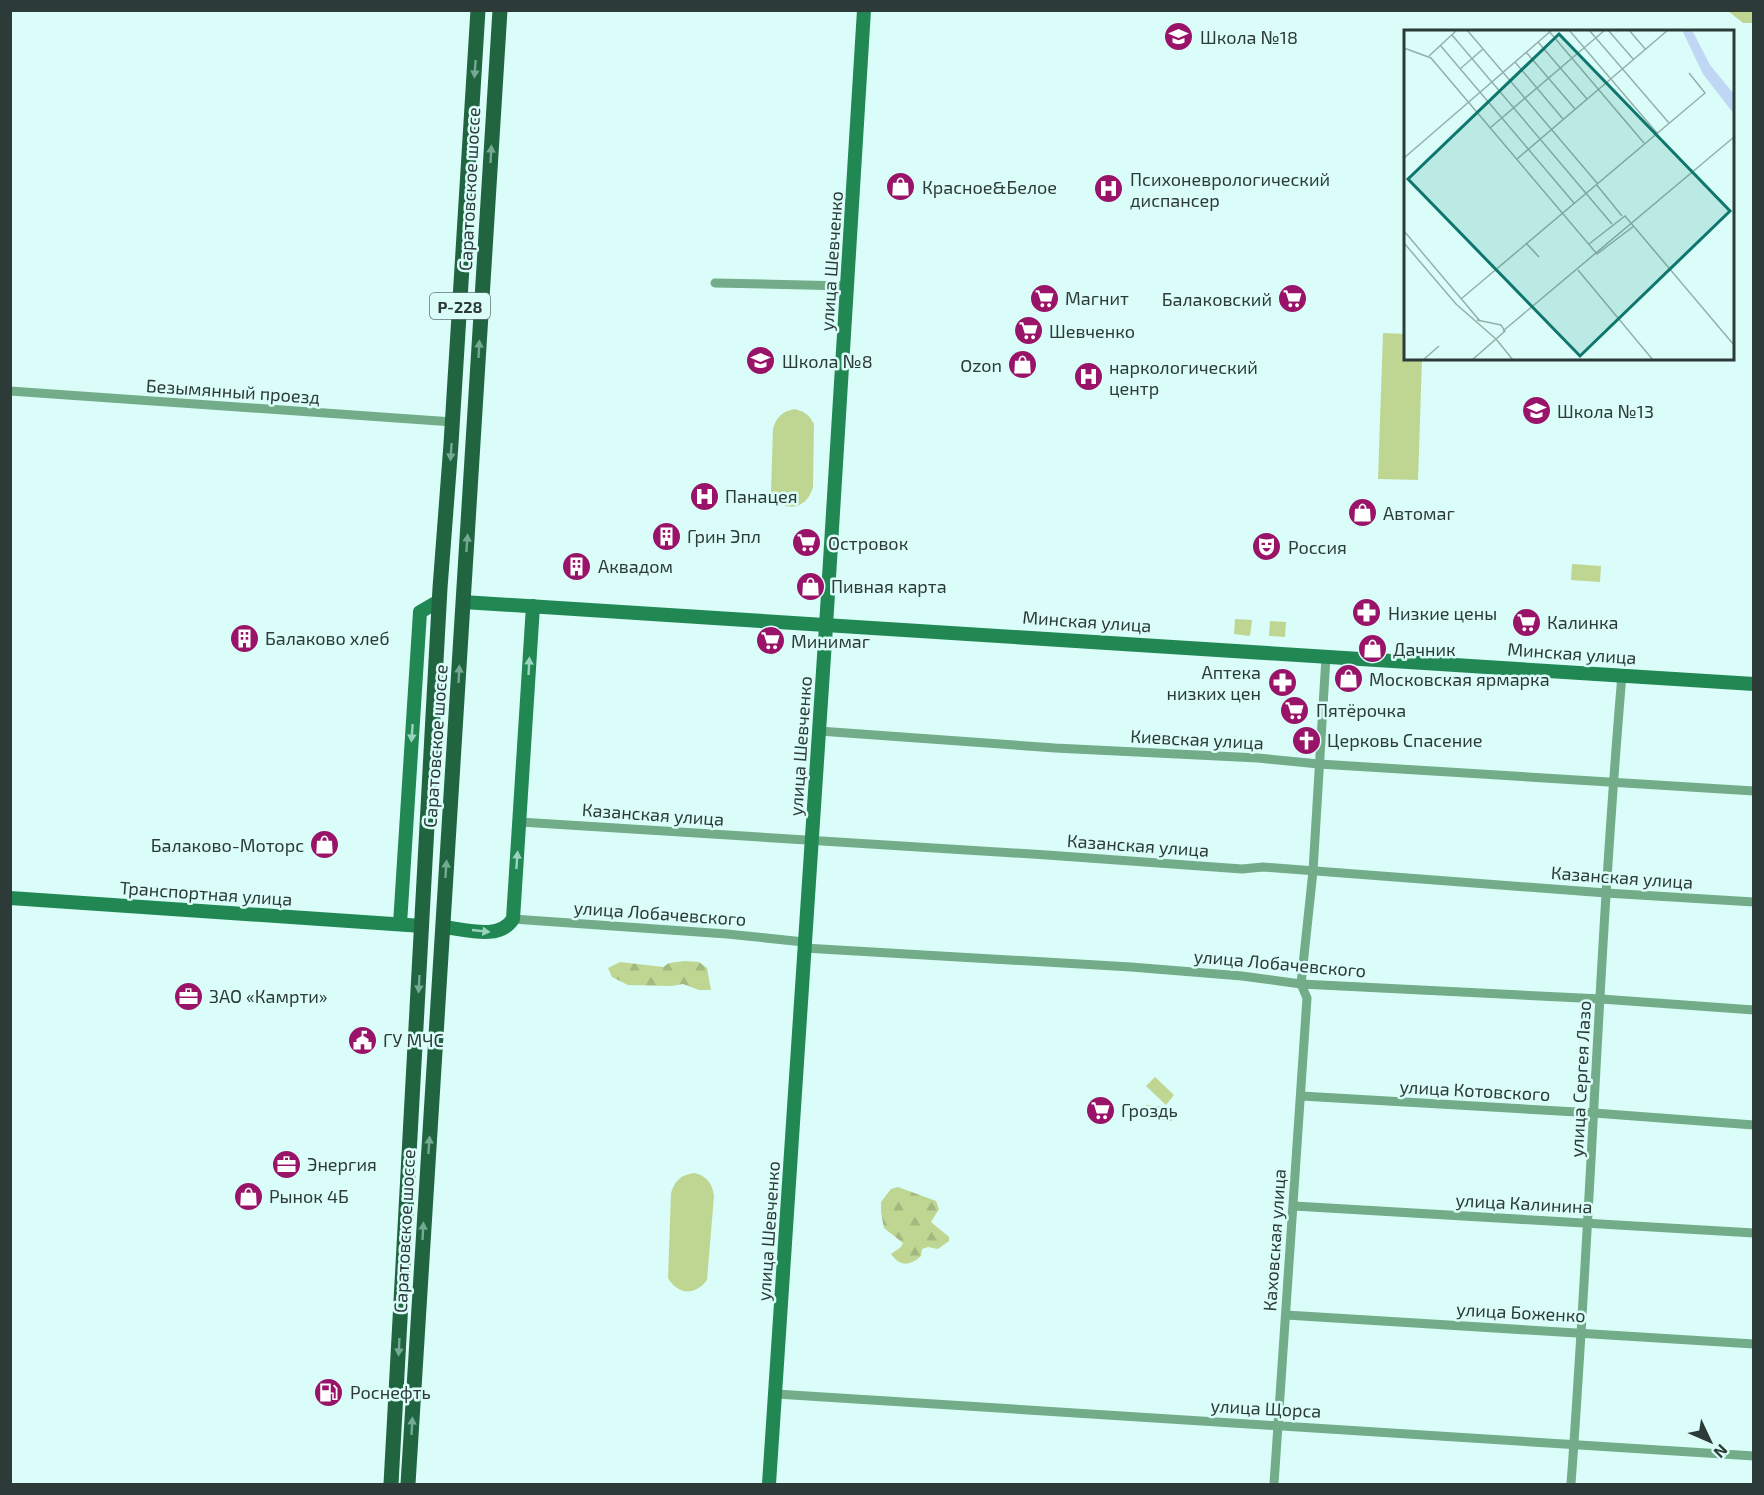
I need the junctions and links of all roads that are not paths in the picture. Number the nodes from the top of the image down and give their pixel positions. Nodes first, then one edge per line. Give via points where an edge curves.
1 (478, 10) edge
2 (500, 10) edge
3 (864, 10) edge
4 (715, 283) dead end
5 (847, 285) junction
6 (10, 391) edge
7 (453, 422) junction
8 (439, 601) junction
9 (463, 602) junction
10 (533, 606) junction
11 (826, 626) junction
12 (1326, 657) junction
13 (1622, 675) junction
14 (1754, 684) edge
15 (819, 731) junction
16 (1319, 764) junction
17 (1612, 783) junction
18 (1754, 791) edge
19 (520, 822) junction
20 (811, 840) junction
21 (1313, 871) junction
22 (1606, 893) junction
23 (10, 898) edge
24 (1754, 902) edge
25 (513, 919) junction
26 (400, 924) junction
27 (422, 926) junction
28 (443, 927) junction
29 (804, 945) junction
30 (1301, 984) junction
31 (1316, 985) junction
32 (1307, 998) junction
33 (1601, 999) junction
34 (1754, 1010) edge
35 (1301, 1096) junction
36 (1594, 1113) junction
37 (1754, 1125) edge
38 (1294, 1206) junction
39 (1588, 1223) junction
40 (1754, 1233) edge
41 (1286, 1315) junction
42 (1581, 1332) junction
43 (1754, 1344) edge
44 (776, 1394) junction
45 (1279, 1425) junction
46 (1574, 1444) junction
47 (1754, 1456) edge
48 (392, 1485) edge
49 (408, 1485) edge
50 (769, 1485) edge
51 (1274, 1485) edge
52 (1571, 1485) edge

1 -> 7 main road, Саратовское шоссе / Р-228
9 -> 2 main road, Саратовское шоссе
3 - 5 main road, улица Шевченко
4 - 5 street
5 - 11 main road, улица Шевченко
6 - 7 street, Безымянный проезд
7 -> 8 main road, Саратовское шоссе / Р-228
8 - 9 main road, Минская улица
8 -> 26 main road via 420,612
8 - 27 main road, Саратовское шоссе
9 - 10 main road, Минская улица
28 -> 9 main road, Саратовское шоссе
10 - 11 main road, Минская улица
19 -> 10 main road
11 - 12 main road, Минская улица
11 - 15 main road, улица Шевченко
12 - 13 main road, Минская улица
12 - 16 street, Каховская улица
13 - 14 main road, Минская улица
13 - 17 street, улица Сергея Лазо
15 - 16 street, Киевская улица
15 - 20 main road, улица Шевченко
16 - 17 street, Киевская улица
16 - 21 street, Каховская улица
17 - 18 street, Киевская улица
17 - 22 street, улица Сергея Лазо
19 - 20 street, Казанская улица
25 -> 19 main road
20 - 21 street, Казанская улица
20 - 29 main road, улица Шевченко
21 - 22 street, Казанская улица
21 - 30 street, Каховская улица
22 - 24 street, Казанская улица
22 - 33 street, улица Сергея Лазо
23 - 26 main road, Транспортная улица
28 -> 25 main road via 501,931
25 - 29 street, улица Лобачевского via 727,934
26 - 27 main road, Транспортная улица
27 - 28 main road
27 -> 48 main road, Саратовское шоссе
49 -> 28 main road, Саратовское шоссе
29 - 30 street, улица Лобачевского via 1131,967
29 - 44 main road, улица Шевченко
30 - 31 street, улица Лобачевского
30 - 32 street, Каховская улица
31 - 32 street
31 - 33 street, улица Лобачевского
32 - 35 street, Каховская улица
33 - 34 street, улица Лобачевского
33 - 36 street, улица Сергея Лазо
35 - 36 street, улица Котовского
35 - 38 street, Каховская улица
36 - 37 street, улица Котовского
36 - 39 street, улица Сергея Лазо
38 - 39 street, улица Калинина
38 - 41 street, Каховская улица
39 - 40 street, улица Калинина
39 - 42 street, улица Сергея Лазо
41 - 42 street, улица Боженко
41 - 45 street, Каховская улица
42 - 43 street, улица Боженко
42 - 46 street, улица Сергея Лазо
44 - 45 street, улица Щорса
44 - 50 main road, улица Шевченко
45 - 46 street, улица Щорса
45 - 51 street, Каховская улица
46 - 47 street, улица Щорса
46 - 52 street, улица Сергея Лазо

